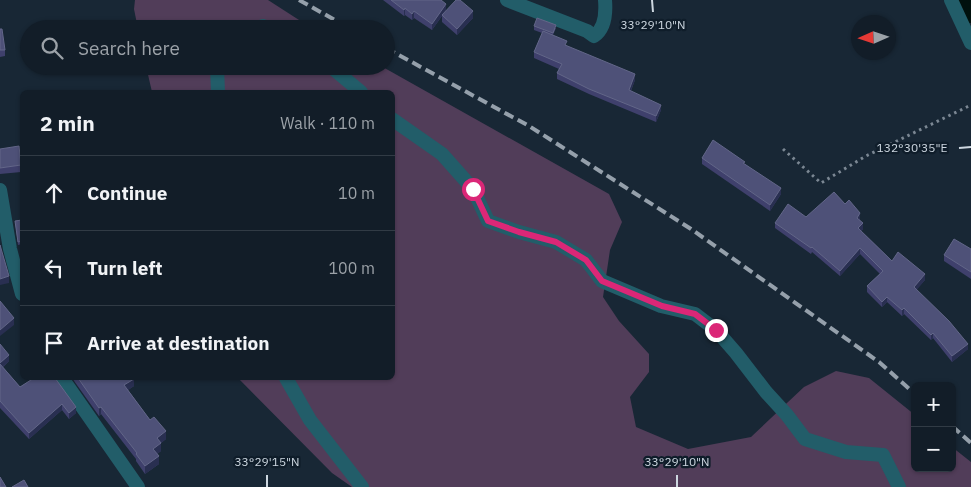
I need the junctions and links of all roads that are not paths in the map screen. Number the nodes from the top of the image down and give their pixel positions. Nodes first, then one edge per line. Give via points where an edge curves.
1 (507, 0) edge
2 (605, 0) edge
3 (951, 0) edge
4 (971, 43) edge
5 (217, 75) edge
6 (341, 75) edge
7 (218, 90) edge
8 (359, 90) edge
9 (395, 121) edge
10 (0, 190) edge
11 (20, 286) edge
12 (63, 380) edge
13 (287, 380) edge
14 (138, 487) edge
15 (362, 487) edge
16 (899, 487) edge

1 - 2 street via 594,36 606,16
3 - 4 street
5 - 7 street
6 - 8 street
9 - 16 street via 442,154 473,189 488,221 556,242 586,260 602,281 662,306 695,314 716,330 805,439 846,452 883,456
10 - 11 street
12 - 14 street
13 - 15 street via 310,420

